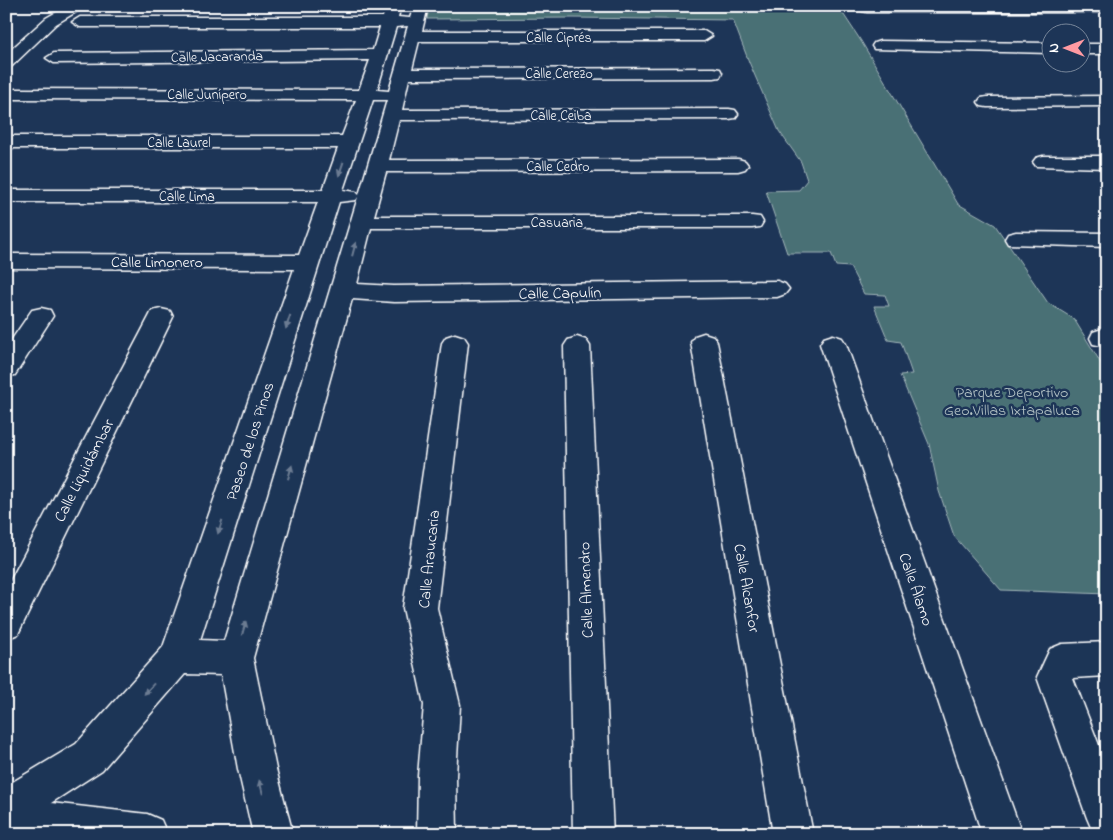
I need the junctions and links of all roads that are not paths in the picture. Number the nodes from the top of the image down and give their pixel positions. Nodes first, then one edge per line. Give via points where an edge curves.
1 (79, 6) edge
2 (866, 8) dead end
3 (1107, 8) edge
4 (407, 19) edge
5 (80, 22) dead end
6 (704, 36) dead end
7 (880, 46) dead end
8 (1040, 48) edge
9 (1090, 49) edge
10 (1107, 49) edge
11 (380, 55) junction
12 (54, 58) dead end
13 (7, 61) edge
14 (714, 73) dead end
15 (15, 94) dead end
16 (366, 95) junction
17 (398, 95) junction
18 (1107, 101) edge
19 (987, 102) dead end
20 (729, 114) dead end
21 (6, 142) edge
22 (351, 142) junction
23 (1043, 162) dead end
24 (1107, 162) edge
25 (738, 165) dead end
26 (377, 166) junction
27 (6, 196) edge
28 (332, 196) junction
29 (368, 196) junction
30 (361, 222) junction
31 (752, 222) dead end
32 (1016, 239) dead end
33 (1107, 240) edge
34 (6, 261) edge
35 (308, 262) junction
36 (777, 289) dead end
37 (343, 291) junction
38 (41, 316) dead end
39 (160, 317) dead end
40 (704, 342) dead end
41 (455, 343) dead end
42 (833, 344) dead end
43 (577, 346) dead end
44 (6, 368) edge
45 (6, 623) edge
46 (177, 657) junction
47 (236, 658) junction
48 (1107, 659) edge
49 (6, 809) edge
50 (6, 818) edge
51 (1107, 818) edge
52 (147, 834) edge
53 (274, 834) edge
54 (437, 834) edge
55 (593, 834) edge
56 (793, 834) edge
57 (1002, 834) edge

1 - 13 street via 51,22
2 - 3 street
4 - 5 street, Calle Ciprés
4 - 6 street, Calle Ciprés
4 - 11 street, Paseo de los Pinos
4 - 17 street
7 - 8 street
9 - 10 street
11 - 12 street, Calle Jacaranda
11 - 16 street, Paseo de los Pinos
14 - 17 street, Calle Cerezo
15 - 16 street, Calle Junípero
16 - 17 street, Calle Junípero
16 - 22 street, Paseo de los Pinos
17 - 20 street, Calle Ceiba
17 - 26 street
18 - 19 street
21 - 22 street, Calle Laurel
22 -> 28 street, Paseo de los Pinos
23 - 24 street
25 - 26 street, Calle Cedro
26 - 29 street
27 - 28 street, Calle Lima
28 - 29 street, Calle Lima
28 - 35 street, Paseo de los Pinos
29 - 30 street
30 - 31 street, Casuaria
37 -> 30 street
32 - 33 street
34 - 35 street, Calle Limonero
35 -> 46 street, Paseo de los Pinos
36 - 37 street, Calle Capulín via 394,294
47 -> 37 street
38 - 44 street
39 - 45 street, Calle Liquidámbar
40 - 56 street, Calle Alcanfor
41 - 54 street, Calle Araucaria via 420,608 442,705
42 - 57 street, Calle Álamo
43 - 55 street, Calle Almendro
46 - 47 street
46 -> 49 street, Paseo de los Pinos via 89,757
53 -> 47 street via 257,770
48 - 51 street via 1062,661 1055,677
50 - 52 street

